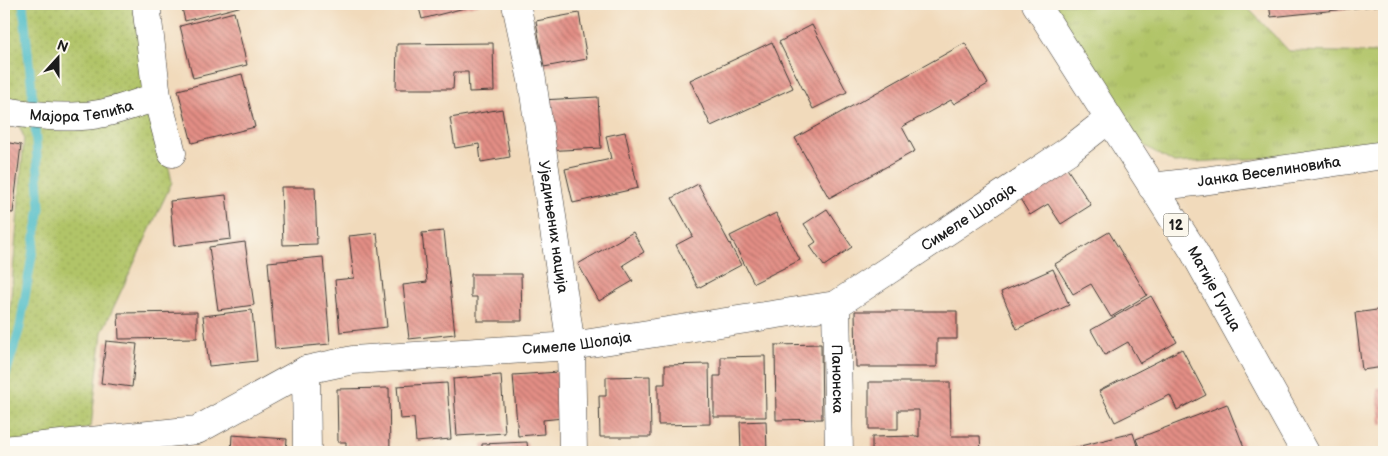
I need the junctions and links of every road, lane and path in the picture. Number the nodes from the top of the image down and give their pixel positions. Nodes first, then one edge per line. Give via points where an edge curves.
1 (146, 4) edge
2 (516, 4) edge
3 (1036, 4) edge
4 (157, 97) junction
5 (9, 111) edge
6 (1110, 119) junction
7 (172, 153) dead end
8 (1384, 154) edge
9 (1152, 187) junction
10 (836, 305) junction
11 (571, 346) junction
12 (306, 370) junction
13 (191, 441) edge
14 (9, 449) edge
15 (307, 452) edge
16 (573, 452) edge
17 (839, 452) edge
18 (1305, 452) edge

1 - 4 street
2 - 11 street, Уједињених нација via 532,80
3 - 6 street, Матије Гупца / 12
4 - 5 street, Мајора Тепића via 82,116
4 - 7 street
6 - 9 street, Матије Гупца / 12
6 - 10 street, Симеле Шолаја via 1068,151
8 - 9 street, Јанка Веселиновића
9 - 18 street, Матије Гупца / 12 via 1193,250
10 - 11 street, Симеле Шолаја
10 - 17 street, Панонска
11 - 12 street, Симеле Шолаја via 353,360
11 - 16 street, Уједињених нација
12 - 13 street, Симеле Шолаја
12 - 15 street
13 - 14 street, Симеле Шолаја

